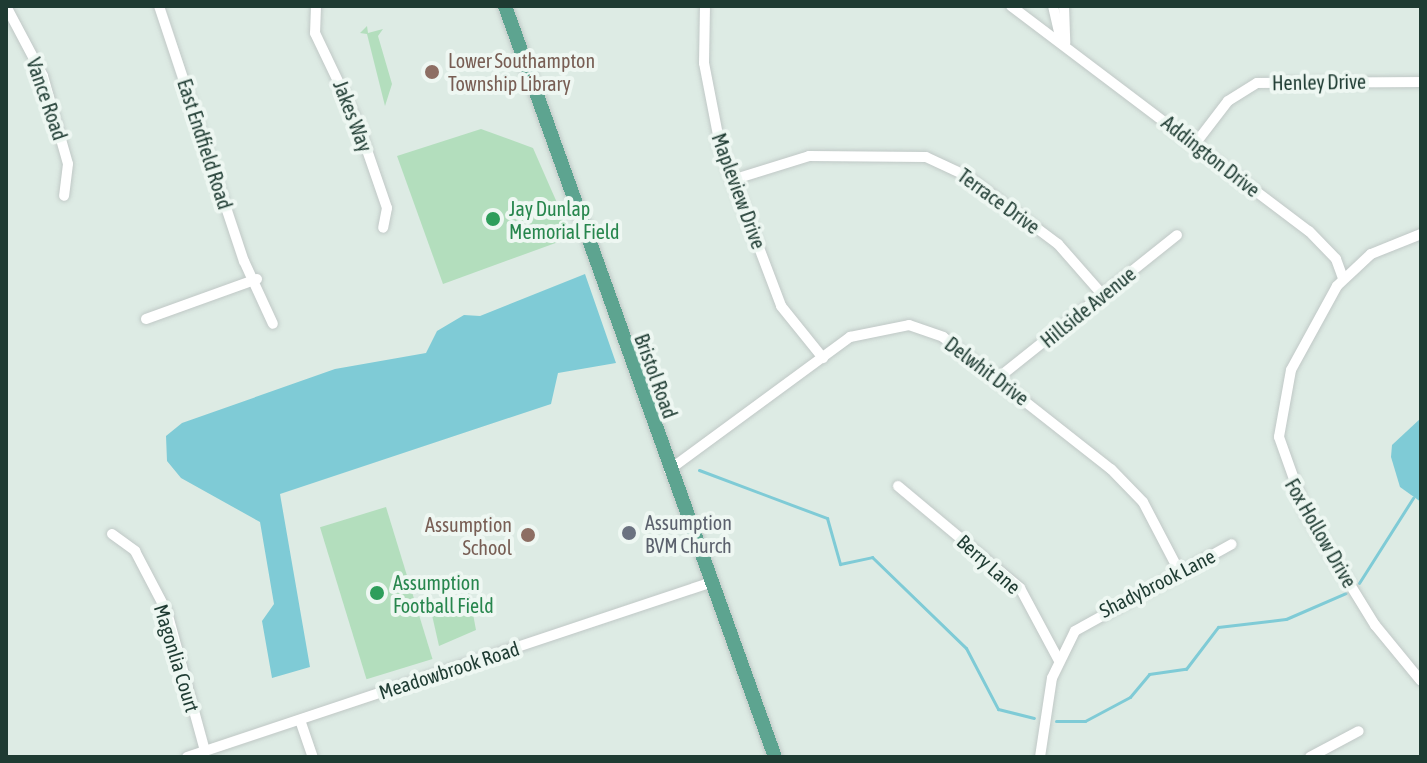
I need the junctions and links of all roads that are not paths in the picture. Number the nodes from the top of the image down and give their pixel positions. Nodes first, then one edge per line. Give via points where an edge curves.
1 (6, 6) edge
2 (159, 6) edge
3 (316, 6) edge
4 (505, 6) edge
5 (705, 6) edge
6 (1011, 6) edge
7 (1053, 6) edge
8 (1064, 6) edge
9 (1065, 45) junction
10 (1421, 82) edge
11 (1195, 144) junction
12 (732, 180) junction
13 (64, 196) dead end
14 (383, 228) dead end
15 (1421, 234) edge
16 (1177, 235) dead end
17 (1343, 278) junction
18 (257, 279) junction
19 (1102, 294) junction
20 (146, 319) dead end
21 (273, 324) dead end
22 (823, 358) junction
23 (998, 378) junction
24 (669, 470) junction
25 (898, 486) dead end
26 (112, 534) dead end
27 (1232, 544) dead end
28 (1179, 571) junction
29 (712, 582) junction
30 (1058, 659) junction
31 (1419, 676) edge
32 (300, 720) junction
33 (1359, 731) dead end
34 (205, 751) junction
35 (187, 757) edge
36 (313, 757) edge
37 (775, 757) edge
38 (1040, 757) edge
39 (1310, 757) edge

1 - 13 street, Vance Road via 43,76 68,164
2 - 18 street, East Endfield Road via 244,261
3 - 14 street, Jakes Way via 315,33 387,208
4 - 24 main road, Bristol Road
5 - 12 street, Mapleview Drive via 710,108
6 - 9 street, Addington Drive
7 - 9 street via 1052,27
8 - 9 street
9 - 11 street, Addington Drive
10 - 11 street, Henley Drive via 1257,83 1228,101
11 - 17 street, Addington Drive via 1309,231 1336,259
12 - 19 street, Terrace Drive via 809,156 926,157 967,176 1058,244
12 - 22 street, Mapleview Drive via 781,306
15 - 17 street, Fox Hollow Drive via 1371,254
16 - 19 street, Hillside Avenue
17 - 31 street, Fox Hollow Drive via 1284,388 1281,456 1306,513
18 - 20 street
18 - 21 street, East Endfield Road
19 - 23 street, Hillside Avenue
22 - 23 street, Delwhit Drive via 872,327 909,325 943,337
22 - 24 street, Delwhit Drive
23 - 28 street, Delwhit Drive via 1133,491
24 - 29 main road, Bristol Road
25 - 30 street, Berry Lane via 1020,588
26 - 34 street, Magonlia Court via 135,551 167,612
27 - 28 street, Shadybrook Lane
28 - 30 street, Shadybrook Lane via 1095,614
29 - 32 street, Meadowbrook Road
29 - 37 main road, Bristol Road
30 - 38 street, Shadybrook Lane
32 - 34 street, Meadowbrook Road
32 - 36 street
33 - 39 street
34 - 35 street, Meadowbrook Road

